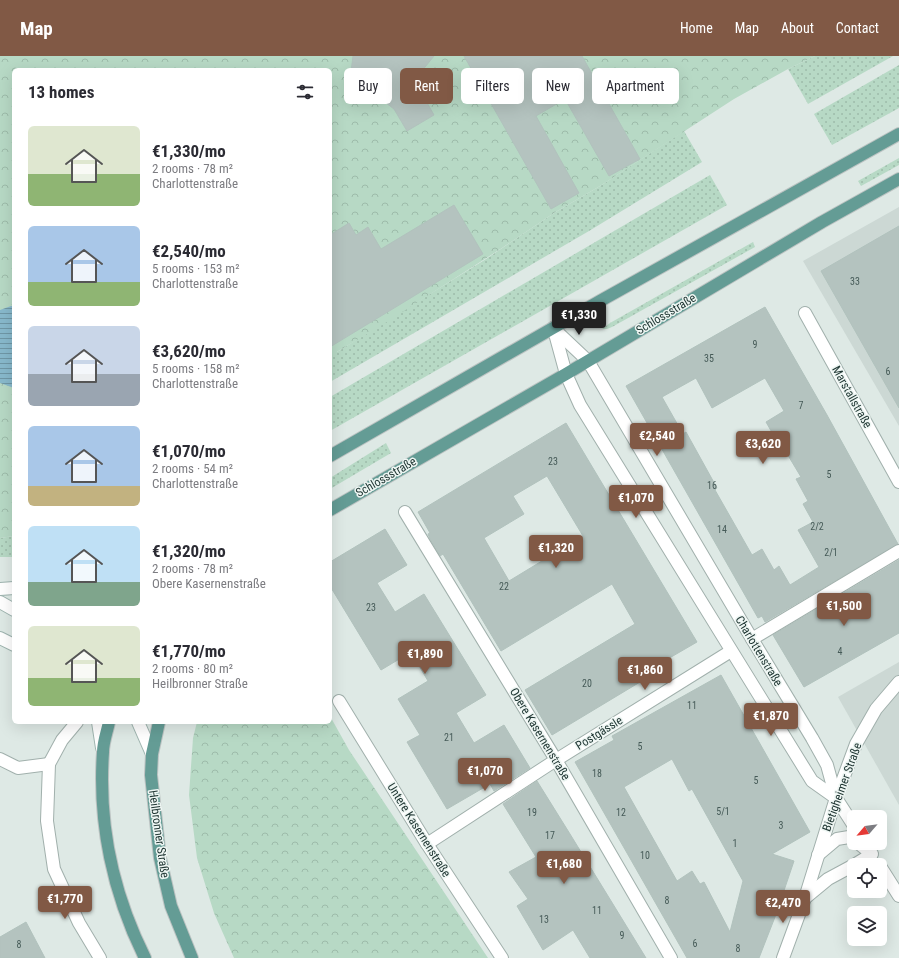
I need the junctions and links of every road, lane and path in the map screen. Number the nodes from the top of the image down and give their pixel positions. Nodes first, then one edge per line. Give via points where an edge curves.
1 (899, 134) edge
2 (899, 179) edge
3 (805, 313) dead end
4 (553, 328) junction
5 (588, 361) junction
6 (566, 374) junction
7 (332, 455) edge
8 (899, 482) edge
9 (332, 509) edge
10 (405, 512) dead end
11 (899, 552) edge
12 (12, 588) edge
13 (0, 589) edge
14 (0, 602) edge
15 (12, 609) edge
16 (0, 638) edge
17 (752, 639) junction
18 (12, 644) edge
19 (732, 651) junction
20 (899, 682) edge
21 (339, 701) dead end
22 (75, 724) edge
23 (98, 724) edge
24 (109, 724) edge
25 (139, 724) edge
26 (159, 724) edge
27 (103, 751) junction
28 (152, 754) junction
29 (0, 759) edge
30 (556, 760) junction
31 (49, 764) junction
32 (836, 798) junction
33 (847, 815) edge
34 (847, 837) edge
35 (427, 844) junction
36 (867, 850) edge
37 (869, 850) edge
38 (872, 854) junction
39 (818, 855) junction
40 (865, 858) edge
41 (875, 858) edge
42 (847, 869) edge
43 (887, 877) edge
44 (899, 896) edge
45 (805, 898) junction
46 (100, 958) edge
47 (145, 958) edge
48 (192, 958) edge
49 (502, 958) edge
50 (671, 958) edge
51 (783, 958) edge

1 - 4 main road
2 - 5 main road, Schlossstraße
3 - 8 street, Marstallstraße
4 - 5 street, Charlottenstraße
4 - 6 street, Charlottenstraße
4 - 7 main road
5 - 6 main road, Schlossstraße
5 - 17 street, Charlottenstraße
6 - 9 main road, Schlossstraße
6 - 19 street, Charlottenstraße via 580,405
10 - 30 street, Obere Kasernenstraße
11 - 17 street
12 - 13 street
14 - 15 street
16 - 18 street
17 - 32 street, Charlottenstraße via 827,765
19 - 30 street, Postgässle
19 - 32 street, Charlottenstraße via 812,780
20 - 32 street, Bietigheimer Straße via 876,709 856,744
21 - 35 street, Untere Kasernenstraße
22 - 31 street via 62,740
23 - 27 street
24 - 27 main road
25 - 28 street
26 - 28 main road
27 - 47 main road via 102,798 107,849 119,895
28 - 48 main road, Heilbronner Straße via 151,775 160,858 171,906
29 - 31 street via 18,768
30 - 35 street, Postgässle
30 - 50 street, Obere Kasernenstraße
31 - 46 street via 47,821 54,869 79,923
32 - 33 street
32 - 39 street, Bietigheimer Straße
34 - 39 street, Bietigheimer Straße via 837,839
35 - 49 street, Untere Kasernenstraße
36 - 38 street
37 - 38 street
38 - 40 street
38 - 41 street
39 - 45 street, Bietigheimer Straße
42 - 45 street via 828,879
43 - 44 street
45 - 51 street, Bietigheimer Straße

